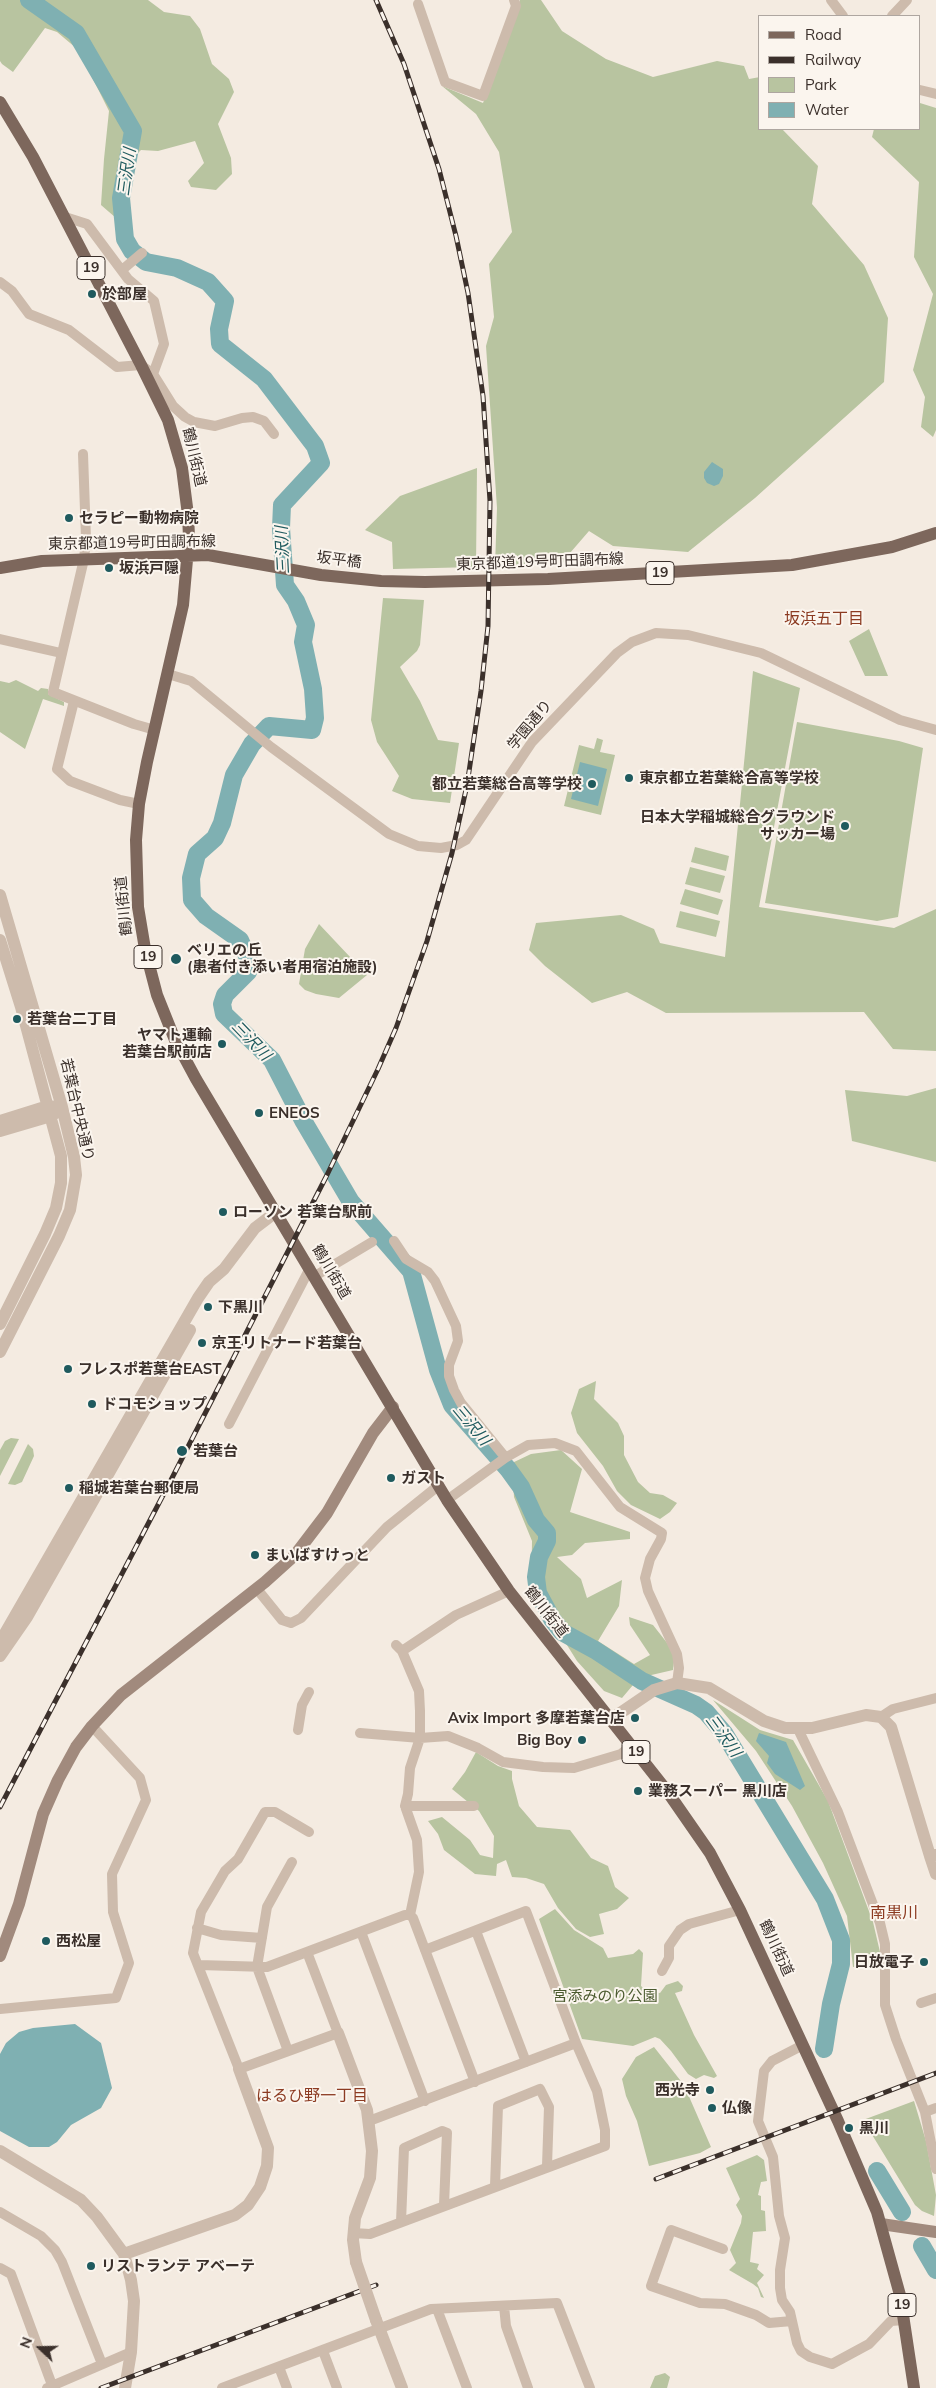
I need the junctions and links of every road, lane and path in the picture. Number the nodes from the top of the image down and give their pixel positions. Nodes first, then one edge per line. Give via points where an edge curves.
1 (514, 0) edge
2 (831, 0) edge
3 (904, 1) edge
4 (420, 3) edge
5 (842, 15) edge
6 (893, 15) edge
7 (921, 90) edge
8 (936, 94) edge
9 (0, 102) edge
10 (65, 217) junction
11 (142, 253) dead end
12 (126, 267) junction
13 (0, 282) edge
14 (141, 365) junction
15 (153, 374) junction
16 (274, 434) dead end
17 (83, 454) dead end
18 (936, 533) edge
19 (188, 555) junction
20 (84, 559) junction
21 (264, 565) joint
22 (0, 568) edge
23 (381, 581) joint
24 (0, 639) edge
25 (61, 653) junction
26 (168, 674) junction
27 (74, 701) junction
28 (155, 730) junction
29 (936, 730) edge
30 (139, 804) junction
31 (0, 895) edge
32 (0, 940) edge
33 (62, 1107) junction
34 (50, 1111) junction
35 (0, 1121) edge
36 (0, 1131) edge
37 (276, 1212) junction
38 (394, 1241) dead end
39 (372, 1242) dead end
40 (224, 1268) junction
41 (312, 1272) junction
42 (0, 1324) edge
43 (0, 1352) edge
44 (393, 1407) junction
45 (229, 1424) dead end
46 (505, 1457) junction
47 (438, 1486) junction
48 (447, 1500) junction
49 (257, 1589) junction
50 (509, 1591) junction
51 (0, 1642) edge
52 (0, 1656) edge
53 (675, 1683) junction
54 (309, 1692) dead end
55 (936, 1698) edge
56 (881, 1717) junction
57 (610, 1720) junction
58 (92, 1726) junction
59 (798, 1729) junction
60 (298, 1730) dead end
61 (360, 1733) dead end
62 (420, 1738) junction
63 (631, 1746) junction
64 (405, 1806) junction
65 (474, 1806) dead end
66 (310, 1832) dead end
67 (933, 1855) edge
68 (292, 1862) dead end
69 (936, 1874) edge
70 (740, 1910) junction
71 (410, 1915) junction
72 (197, 1928) junction
73 (476, 1931) junction
74 (361, 1932) junction
75 (262, 1938) junction
76 (425, 1950) junction
77 (307, 1952) junction
78 (0, 1956) edge
79 (199, 1965) junction
80 (257, 1967) junction
81 (662, 1971) dead end
82 (936, 1998) edge
83 (921, 2003) dead end
84 (0, 2009) edge
85 (338, 2033) junction
86 (576, 2043) junction
87 (803, 2045) junction
88 (288, 2051) junction
89 (526, 2062) junction
90 (239, 2069) junction
91 (474, 2082) junction
92 (425, 2101) junction
93 (936, 2108) edge
94 (925, 2112) junction
95 (369, 2121) junction
96 (1, 2153) edge
97 (547, 2166) junction
98 (936, 2169) edge
99 (495, 2186) junction
100 (444, 2205) junction
101 (0, 2212) edge
102 (401, 2222) junction
103 (882, 2224) junction
104 (936, 2232) edge
105 (353, 2233) junction
106 (723, 2249) dead end
107 (124, 2254) junction
108 (0, 2268) edge
109 (504, 2306) junction
110 (437, 2309) junction
111 (904, 2320) junction
112 (792, 2321) junction
113 (378, 2325) junction
114 (323, 2350) junction
115 (131, 2352) junction
116 (102, 2364) junction
117 (279, 2367) junction
118 (235, 2386) edge
119 (49, 2387) edge
120 (125, 2388) edge
121 (222, 2388) edge
122 (287, 2388) edge
123 (337, 2388) edge
124 (402, 2388) edge
125 (467, 2388) edge
126 (528, 2388) edge
127 (590, 2388) edge
128 (914, 2388) edge

1 - 4 street via 516,6 483,96 445,82
2 - 5 street
3 - 6 street
7 - 8 street
9 - 10 main road, 鶴川街道 / 19
10 - 12 street via 87,224
10 - 14 main road, 鶴川街道 / 19
11 - 12 street
12 - 15 street via 128,279 154,301 164,344
13 - 14 street via 12,291 29,314 69,330 116,367
14 - 15 street
14 - 19 main road, 鶴川街道 / 19 via 168,420 182,468 188,515
15 - 16 street via 173,406 194,422 215,426 253,417 264,421
17 - 20 street
18 - 23 main road, 東京都道19号町田調布線 / 19 via 892,547 792,565 548,579
19 - 20 main road, 東京都道19号町田調布線 / 19
19 - 21 main road, 東京都道19号町田調布線 / 19 via 218,556
19 - 26 main road, 鶴川街道 / 19 via 183,605
20 - 22 main road, 東京都道19号町田調布線 / 19
20 - 25 street
21 - 23 main road, 坂平橋 / 19
24 - 25 street
25 - 27 street via 53,692
26 - 28 main road, 鶴川街道 / 19
26 - 29 street, 学園通り via 191,682 271,747 388,834 418,846 441,848 466,840 532,742 617,653 632,642 656,633 688,635 761,653 900,720
27 - 28 street
27 - 30 street via 57,769 70,780
28 - 30 main road, 鶴川街道 / 19
30 - 37 main road, 鶴川街道 / 19 via 136,849 138,908 157,995 185,1061
31 - 33 street, 若葉台中央通り
32 - 34 street, 若葉台中央通り
33 - 34 street
33 - 43 street, 若葉台中央通り via 76,1175 70,1210
34 - 35 street
34 - 36 street
34 - 42 street, 若葉台中央通り via 61,1156 56,1208
37 - 40 street via 256,1228
37 - 41 main road, 鶴川街道 / 19
38 - 46 street via 406,1259 428,1272 435,1281 456,1326 458,1341 449,1365 454,1390
39 - 41 street
40 - 51 street via 204,1289
40 - 52 street via 27,1617
41 - 44 main road, 鶴川街道 / 19
41 - 45 street
44 - 47 main road, 鶴川街道 / 19
44 - 49 main road via 373,1433 328,1513 310,1538
46 - 48 street
46 - 53 street via 528,1446 555,1443 576,1451 620,1507 662,1533 645,1578 677,1654 679,1668
47 - 48 main road, 鶴川街道 / 19
47 - 49 street via 387,1527 301,1618 292,1623 282,1620
48 - 50 main road, 鶴川街道 / 19
49 - 58 main road via 122,1695
50 - 57 main road, 鶴川街道 / 19
50 - 62 street via 456,1615 399,1648 419,1691
53 - 57 street via 647,1694
53 - 59 street via 709,1688 764,1721
54 - 60 street via 302,1705
55 - 56 street via 893,1709
56 - 59 street via 866,1715
56 - 67 street via 891,1727
57 - 63 main road, 鶴川街道 / 19
58 - 78 main road via 58,1780 43,1814 19,1904
58 - 84 street via 140,1778 146,1800 112,1874 113,1912 129,1963 116,1998
59 - 94 street via 838,1812 880,1923 885,1944 885,2005
61 - 62 street
62 - 63 street via 448,1736 503,1762 543,1767 574,1768 621,1754
62 - 64 street via 410,1768
63 - 70 main road, 鶴川街道 / 19 via 693,1827
64 - 65 street
64 - 71 street via 417,1840 419,1872
66 - 72 street via 276,1812 265,1812 238,1859 225,1871 201,1912
67 - 69 street
68 - 75 street via 266,1907
70 - 81 street via 689,1924 680,1930 669,1946 670,1958
70 - 87 main road, 鶴川街道 / 19
71 - 74 street
71 - 76 street
72 - 75 street via 221,1935
72 - 79 street via 193,1953
73 - 76 street
73 - 86 street via 526,1912
73 - 89 street
74 - 77 street
74 - 92 street
75 - 80 street
76 - 91 street
77 - 80 street via 267,1967
77 - 85 street
79 - 80 street
79 - 90 street
80 - 88 street
82 - 83 street
85 - 88 street
85 - 95 street
86 - 89 street
86 - 97 street via 597,2090 605,2146
87 - 103 main road, 鶴川街道 / 19
87 - 112 street via 764,2070 758,2121 772,2157 785,2238 780,2288
88 - 90 street
89 - 91 street
90 - 107 street via 268,2148 267,2166 260,2187 248,2205 235,2215
91 - 92 street
92 - 95 street
93 - 94 street
94 - 98 street
95 - 105 street via 373,2164
96 - 107 street via 81,2200
97 - 99 street
97 - 99 street via 549,2107 540,2090 498,2106
99 - 100 street
100 - 102 street
100 - 102 street via 447,2133 442,2131 404,2148
101 - 116 street via 40,2236 55,2250
102 - 105 street via 370,2234
103 - 104 main road
103 - 111 main road, 鶴川街道 / 19
105 - 113 street, bridge via 356,2262
106 - 112 street via 671,2230 650,2286 700,2303 725,2304 769,2323
107 - 115 street via 134,2301
108 - 119 street via 11,2274
109 - 110 street
109 - 126 street via 506,2326
109 - 127 street via 558,2303
110 - 113 street
110 - 125 street
111 - 112 street via 891,2321 869,2344 832,2364 821,2362 801,2350
111 - 128 main road, 鶴川街道 / 19
113 - 114 street
113 - 124 street
114 - 117 street
114 - 123 street
115 - 116 street
115 - 120 street
116 - 119 street
117 - 118 street
117 - 122 street
118 - 121 street

